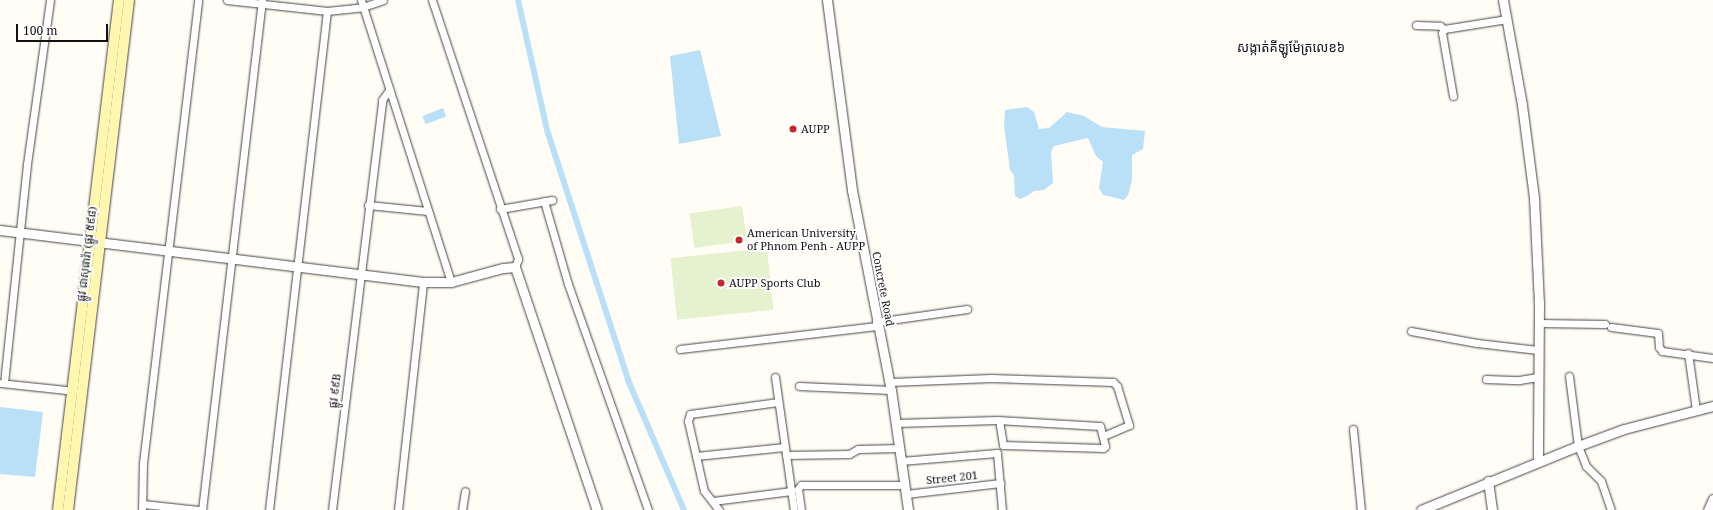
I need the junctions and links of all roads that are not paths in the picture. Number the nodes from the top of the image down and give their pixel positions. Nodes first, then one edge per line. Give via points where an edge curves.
1 (50, 0) edge
2 (119, 0) edge
3 (129, 0) edge
4 (198, 0) edge
5 (227, 0) edge
6 (383, 0) edge
7 (432, 0) edge
8 (827, 0) edge
9 (1503, 0) edge
10 (262, 2) edge
11 (362, 3) edge
12 (327, 11) junction
13 (1507, 19) junction
14 (1416, 24) dead end
15 (1444, 29) junction
16 (390, 90) junction
17 (1453, 96) dead end
18 (552, 200) dead end
19 (544, 201) junction
20 (368, 205) junction
21 (500, 209) junction
22 (428, 211) junction
23 (0, 230) edge
24 (22, 232) junction
25 (95, 240) junction
26 (169, 250) junction
27 (233, 258) junction
28 (296, 266) junction
29 (515, 267) junction
30 (359, 274) junction
31 (423, 282) junction
32 (451, 282) junction
33 (966, 309) dead end
34 (1539, 323) junction
35 (877, 324) junction
36 (1411, 331) dead end
37 (680, 349) dead end
38 (1538, 350) junction
39 (1688, 353) junction
40 (1713, 358) edge
41 (1569, 376) dead end
42 (775, 377) dead end
43 (1538, 377) junction
44 (1486, 379) dead end
45 (2, 383) edge
46 (800, 386) dead end
47 (890, 386) junction
48 (77, 392) junction
49 (778, 402) junction
50 (1713, 406) edge
51 (1696, 410) junction
52 (999, 420) junction
53 (896, 423) junction
54 (1353, 429) dead end
55 (1103, 436) junction
56 (1578, 446) junction
57 (900, 448) junction
58 (785, 451) junction
59 (696, 456) junction
60 (902, 461) junction
61 (1538, 462) junction
62 (1488, 481) junction
63 (1000, 483) junction
64 (905, 490) junction
65 (465, 491) dead end
66 (791, 491) junction
67 (1713, 499) edge
68 (713, 501) junction
69 (143, 507) edge
70 (58, 510) edge
71 (68, 510) edge
72 (199, 510) edge
73 (202, 510) edge
74 (269, 510) edge
75 (332, 510) edge
76 (398, 510) edge
77 (462, 510) edge
78 (596, 510) edge
79 (648, 510) edge
80 (718, 510) edge
81 (794, 510) edge
82 (801, 510) edge
83 (908, 510) edge
84 (1002, 510) edge
85 (1361, 510) edge
86 (1421, 510) edge
87 (1492, 510) edge
88 (1611, 510) edge
89 (1708, 510) edge

1 - 24 street via 27,164
2 - 25 main road, ផ្លូវ ជាសុផារ៉ា (ផ្លូវ ៥៩៨)
3 - 25 main road, ផ្លូវ ជាសុផារ៉ា (ផ្លូវ ៥៩៨)
4 - 26 street
5 - 10 street
6 - 11 street
7 - 21 street
8 - 35 street, Concrete Road via 852,190
9 - 13 street
10 - 12 street
10 - 27 street
11 - 12 street
11 - 16 street
12 - 28 street
13 - 15 street
13 - 34 street via 1534,198
14 - 15 street via 1440,26
15 - 17 street via 1442,33
16 - 20 street, ផ្លូវ ៩៩B via 382,100
16 - 22 street
18 - 19 street
19 - 21 street
19 - 79 street via 568,284
20 - 22 street
20 - 30 street, ផ្លូវ ៩៩B
21 - 29 street via 518,259
22 - 32 street
23 - 24 street
24 - 25 street
24 - 45 street
25 - 26 street
25 - 48 main road, ផ្លូវ ជាសុផារ៉ា (ផ្លូវ ៥៩៨)
26 - 27 street
26 - 69 street via 143,463
27 - 28 street
27 - 73 street
28 - 30 street
28 - 74 street
29 - 32 street
29 - 78 street
30 - 31 street
30 - 75 street, ផ្លូវ ៩៩B
31 - 32 street
31 - 76 street
33 - 35 street
34 - 38 street
34 - 39 street via 1608,325 1658,333 1659,347 1662,351
35 - 37 street
35 - 47 street, Concrete Road
36 - 38 street
38 - 43 street
39 - 40 street
39 - 51 street
41 - 56 street
42 - 49 street
43 - 44 street via 1519,380
43 - 61 street
45 - 48 street
46 - 47 street
47 - 53 street, Concrete Road
47 - 55 street via 990,378 1112,382 1117,386 1129,425
48 - 70 main road, ផ្លូវ ជាសុផារ៉ា (ផ្លូវ ៥៩៨)
48 - 71 main road, ផ្លូវ ជាសុផារ៉ា (ផ្លូវ ៥៩៨)
49 - 58 street
49 - 59 street via 690,414 688,421
50 - 51 street
51 - 56 street
52 - 53 street
52 - 55 street via 1100,426
52 - 55 street via 1003,445 1103,448
53 - 57 street, Concrete Road
54 - 85 street
56 - 61 street
56 - 88 street via 1586,466 1601,481
57 - 58 street via 858,448 849,454
57 - 60 street, Concrete Road
58 - 59 street
58 - 66 street
59 - 68 street via 704,491
60 - 63 street via 994,452 998,454
60 - 64 street, Concrete Road
61 - 62 street
62 - 86 street
62 - 87 street via 1493,502
63 - 64 street, Street 201
63 - 84 street
64 - 82 street, Street 201 via 801,485 798,489
64 - 83 street, Concrete Road
65 - 77 street
66 - 68 street
66 - 81 street
67 - 89 street
68 - 80 street
69 - 72 street

